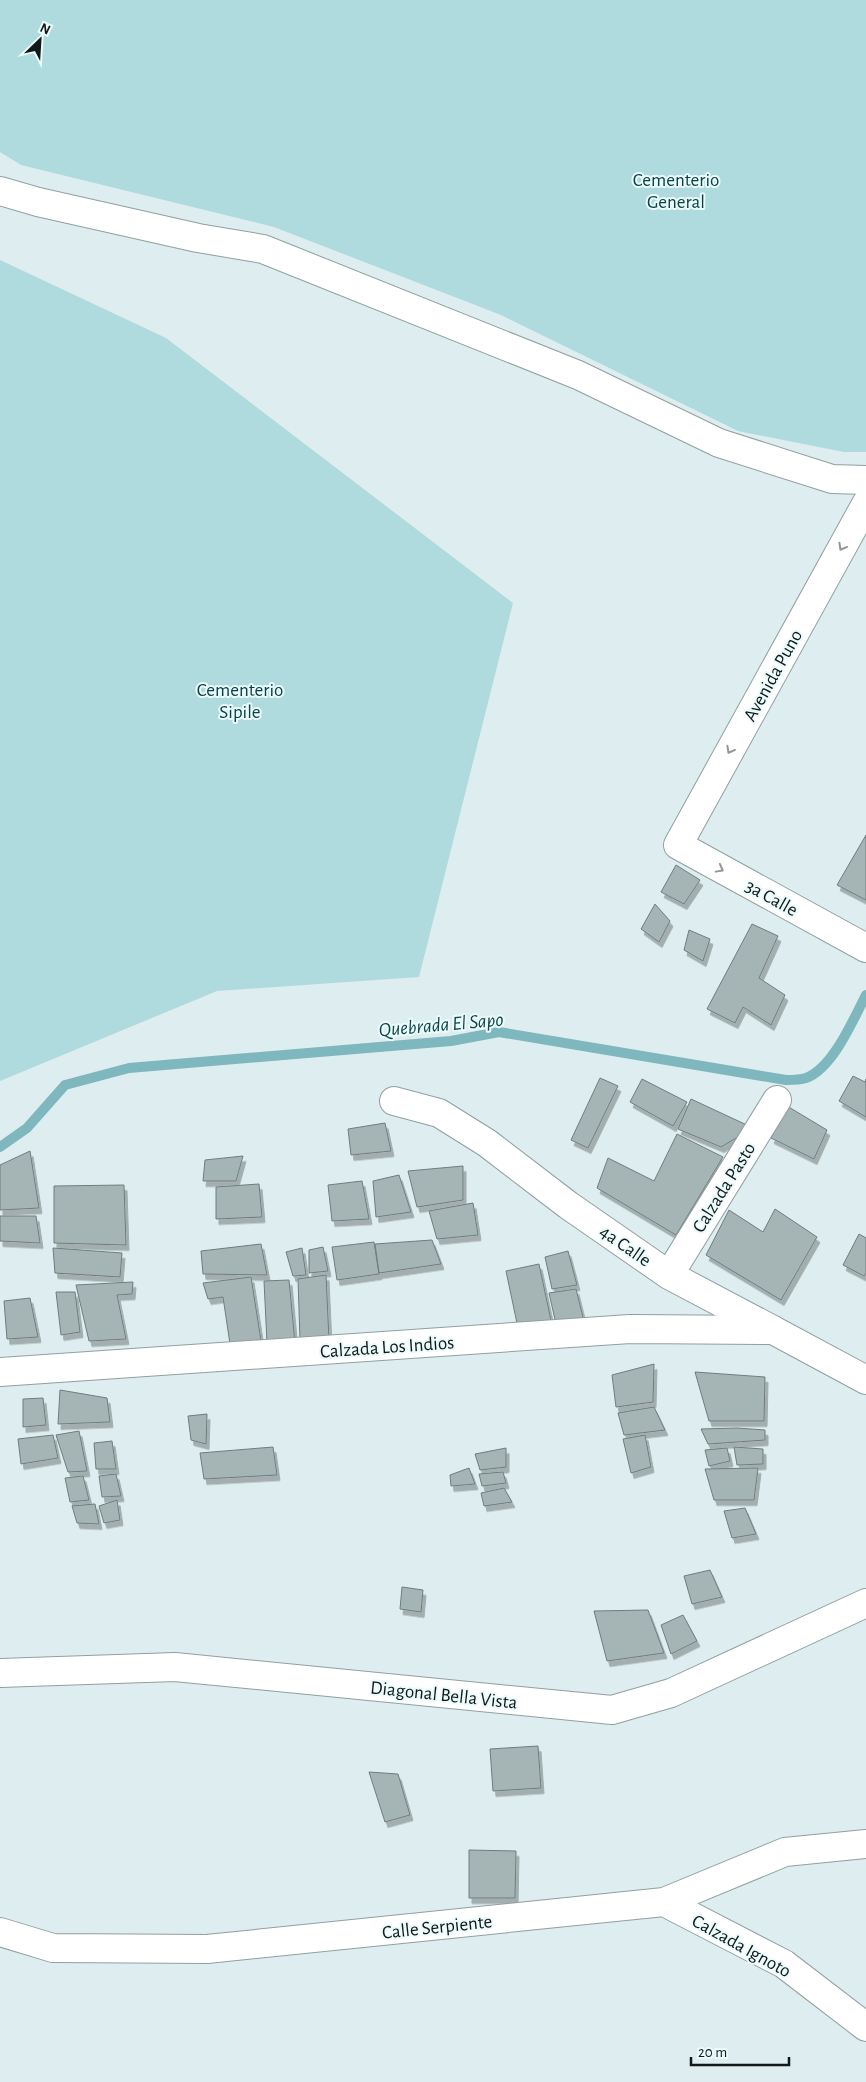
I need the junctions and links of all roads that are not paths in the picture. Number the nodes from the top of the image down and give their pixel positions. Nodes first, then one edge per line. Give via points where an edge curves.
1 (0, 191) edge
2 (866, 480) edge
3 (866, 504) edge
4 (678, 845) joint
5 (866, 948) edge
6 (777, 1100) dead end
7 (394, 1101) dead end
8 (669, 1275) junction
9 (773, 1330) junction
10 (0, 1372) edge
11 (866, 1380) edge
12 (866, 1603) edge
13 (0, 1673) edge
14 (866, 1844) edge
15 (664, 1902) junction
16 (0, 1932) edge
17 (866, 2027) edge

1 - 2 street via 198,238 263,249 578,375 719,443 832,479
3 -> 4 street, Avenida Puno
4 -> 5 street, 3a Calle
6 - 8 street, Calzada Pasto
7 - 8 street, 4a Calle via 440,1113
8 - 9 street, 4a Calle
9 - 10 street, Calzada Los Indios via 630,1329
9 - 11 street, 4a Calle
12 - 13 street, Diagonal Bella Vista via 671,1693 612,1710 175,1667
14 - 15 street, Calle Serpiente via 785,1852
15 - 16 street, Calle Serpiente via 207,1949 53,1948
15 - 17 street, Calzada Ignoto via 784,1964

